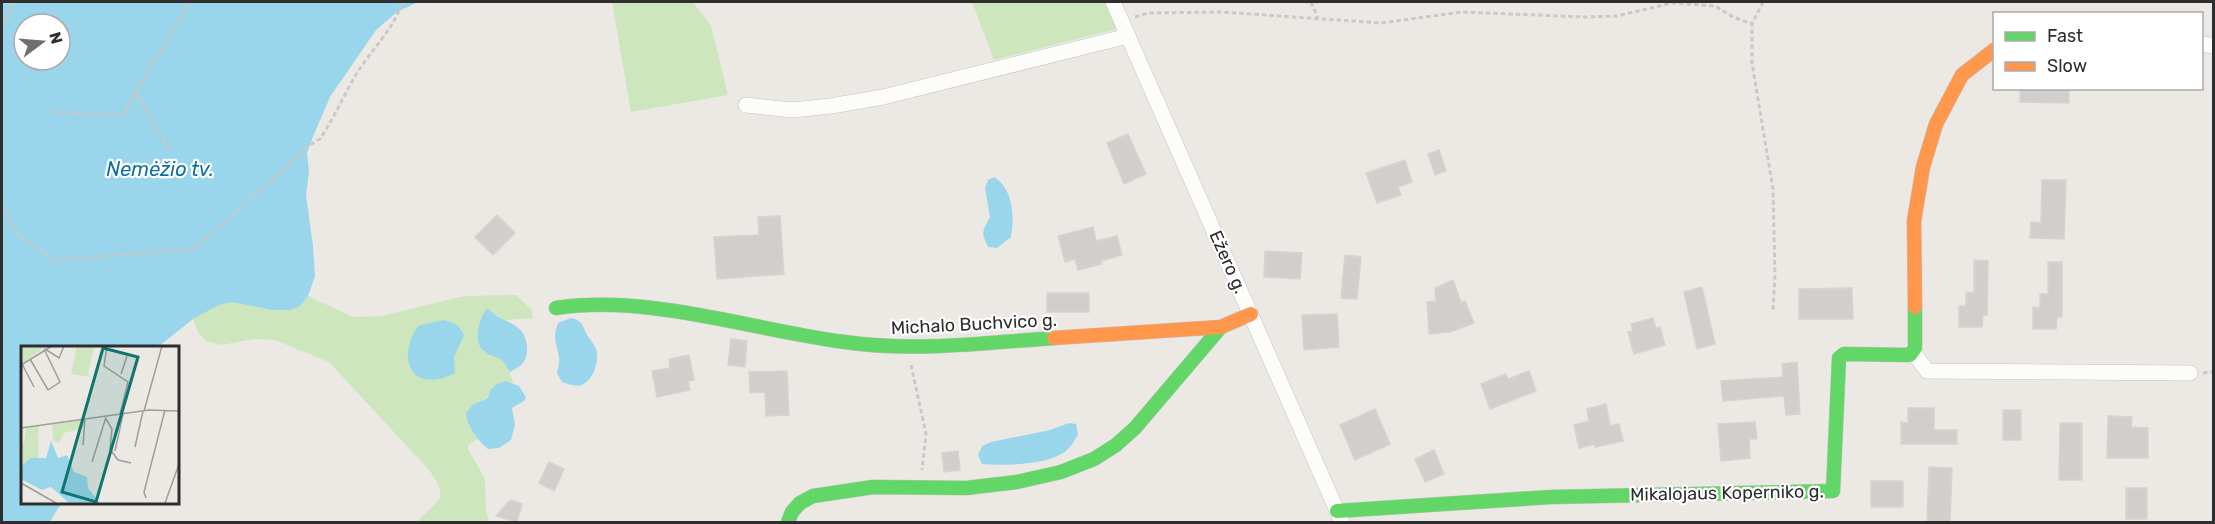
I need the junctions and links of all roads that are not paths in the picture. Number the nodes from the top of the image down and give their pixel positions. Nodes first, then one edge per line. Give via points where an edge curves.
1 (1113, 2) edge
2 (1128, 36) junction
3 (1993, 52) edge
4 (746, 105) dead end
5 (556, 308) dead end
6 (1251, 314) junction
7 (1221, 327) junction
8 (1913, 352) junction
9 (2190, 373) dead end
10 (1340, 517) edge
11 (788, 522) edge

1 - 2 street, Ežero g.
2 - 4 street via 883,97 792,110
2 - 6 street, Ežero g.
3 - 8 street via 1962,75 1936,124 1923,167 1914,221
5 - 7 street, Michalo Buchvico g. via 637,307 908,348
6 - 7 street, Michalo Buchvico g.
6 - 10 street, Ežero g.
7 - 11 street via 1135,428 1094,459 1061,472 1017,482 966,488 873,486 813,496 800,503
8 - 9 street via 1927,370
8 - 10 street, Mikalojaus Koperniko g. via 1844,354 1839,358 1833,491 1551,497

